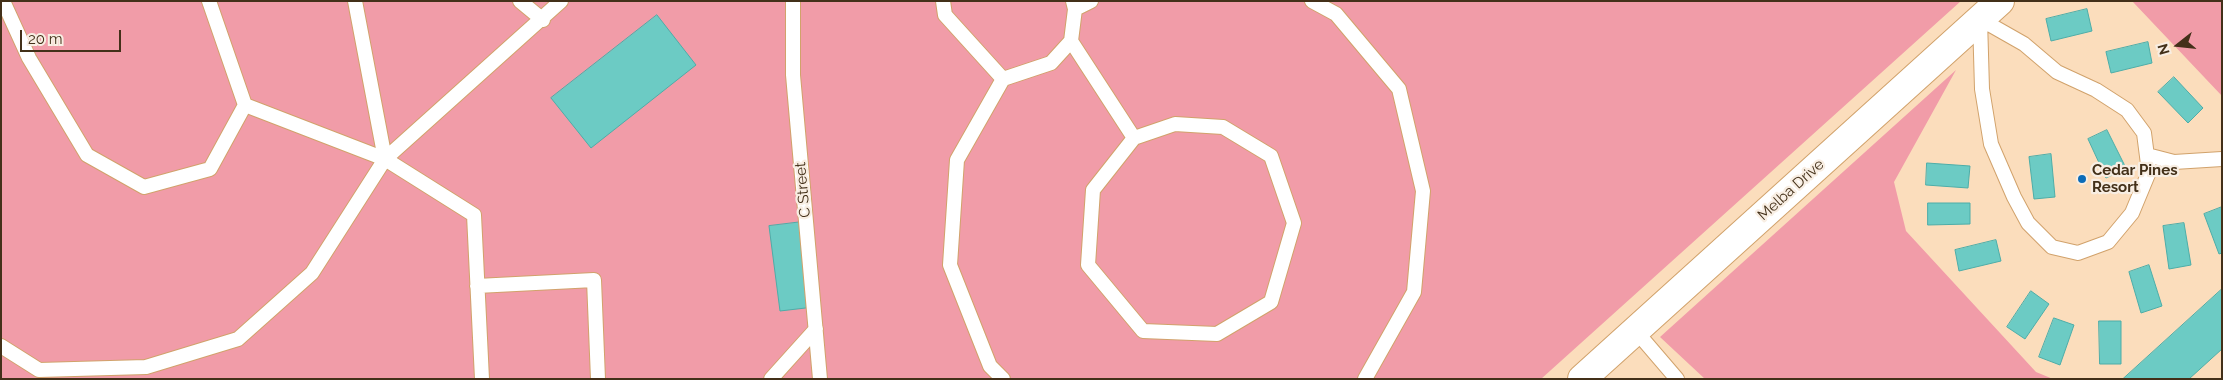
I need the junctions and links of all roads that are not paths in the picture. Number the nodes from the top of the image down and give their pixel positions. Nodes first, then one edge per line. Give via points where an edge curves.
1 (3, 1) edge
2 (209, 1) edge
3 (355, 1) edge
4 (520, 1) edge
5 (561, 1) edge
6 (793, 1) edge
7 (943, 1) edge
8 (1091, 1) edge
9 (1312, 1) edge
10 (2000, 1) edge
11 (1074, 5) edge
12 (1980, 19) junction
13 (543, 20) junction
14 (1071, 42) junction
15 (1003, 79) junction
16 (246, 105) junction
17 (1134, 138) junction
18 (2147, 156) junction
19 (385, 159) junction
20 (2222, 159) edge
21 (477, 286) junction
22 (816, 329) junction
23 (1635, 330) junction
24 (1, 346) edge
25 (482, 379) edge
26 (598, 379) edge
27 (771, 379) edge
28 (820, 379) edge
29 (1003, 379) edge
30 (1365, 379) edge
31 (1582, 379) edge
32 (1677, 379) edge

1 - 16 lane via 29,58 87,155 144,187 210,169
2 - 16 lane
3 - 19 lane
4 - 13 lane
5 - 13 lane
6 - 22 lane, C Street via 793,75
7 - 15 lane via 945,14
8 - 11 lane
9 - 30 lane via 1336,14 1398,89 1422,191 1414,292
10 - 12 street, Melba Drive
11 - 14 lane
12 - 18 lane via 2024,44 2057,72 2096,90 2127,110 2144,132
12 - 18 lane via 1982,89 1991,144 2028,223 2052,247 2078,253 2108,242 2132,213 2149,172
12 - 23 street, Melba Drive
13 - 19 lane
14 - 15 lane via 1051,63
14 - 17 lane
15 - 29 lane via 957,160 950,266 990,366
16 - 19 lane
17 - 17 lane via 1094,190 1088,265 1143,330 1217,334 1271,302 1294,223 1270,156 1223,127 1175,124
18 - 20 lane via 2174,162
19 - 21 lane via 474,216
19 - 24 lane via 312,273 238,339 146,367 49,370 39,370
21 - 25 lane
21 - 26 lane via 594,280
22 - 27 lane
22 - 28 lane, C Street
23 - 31 street, Melba Drive
23 - 32 lane

